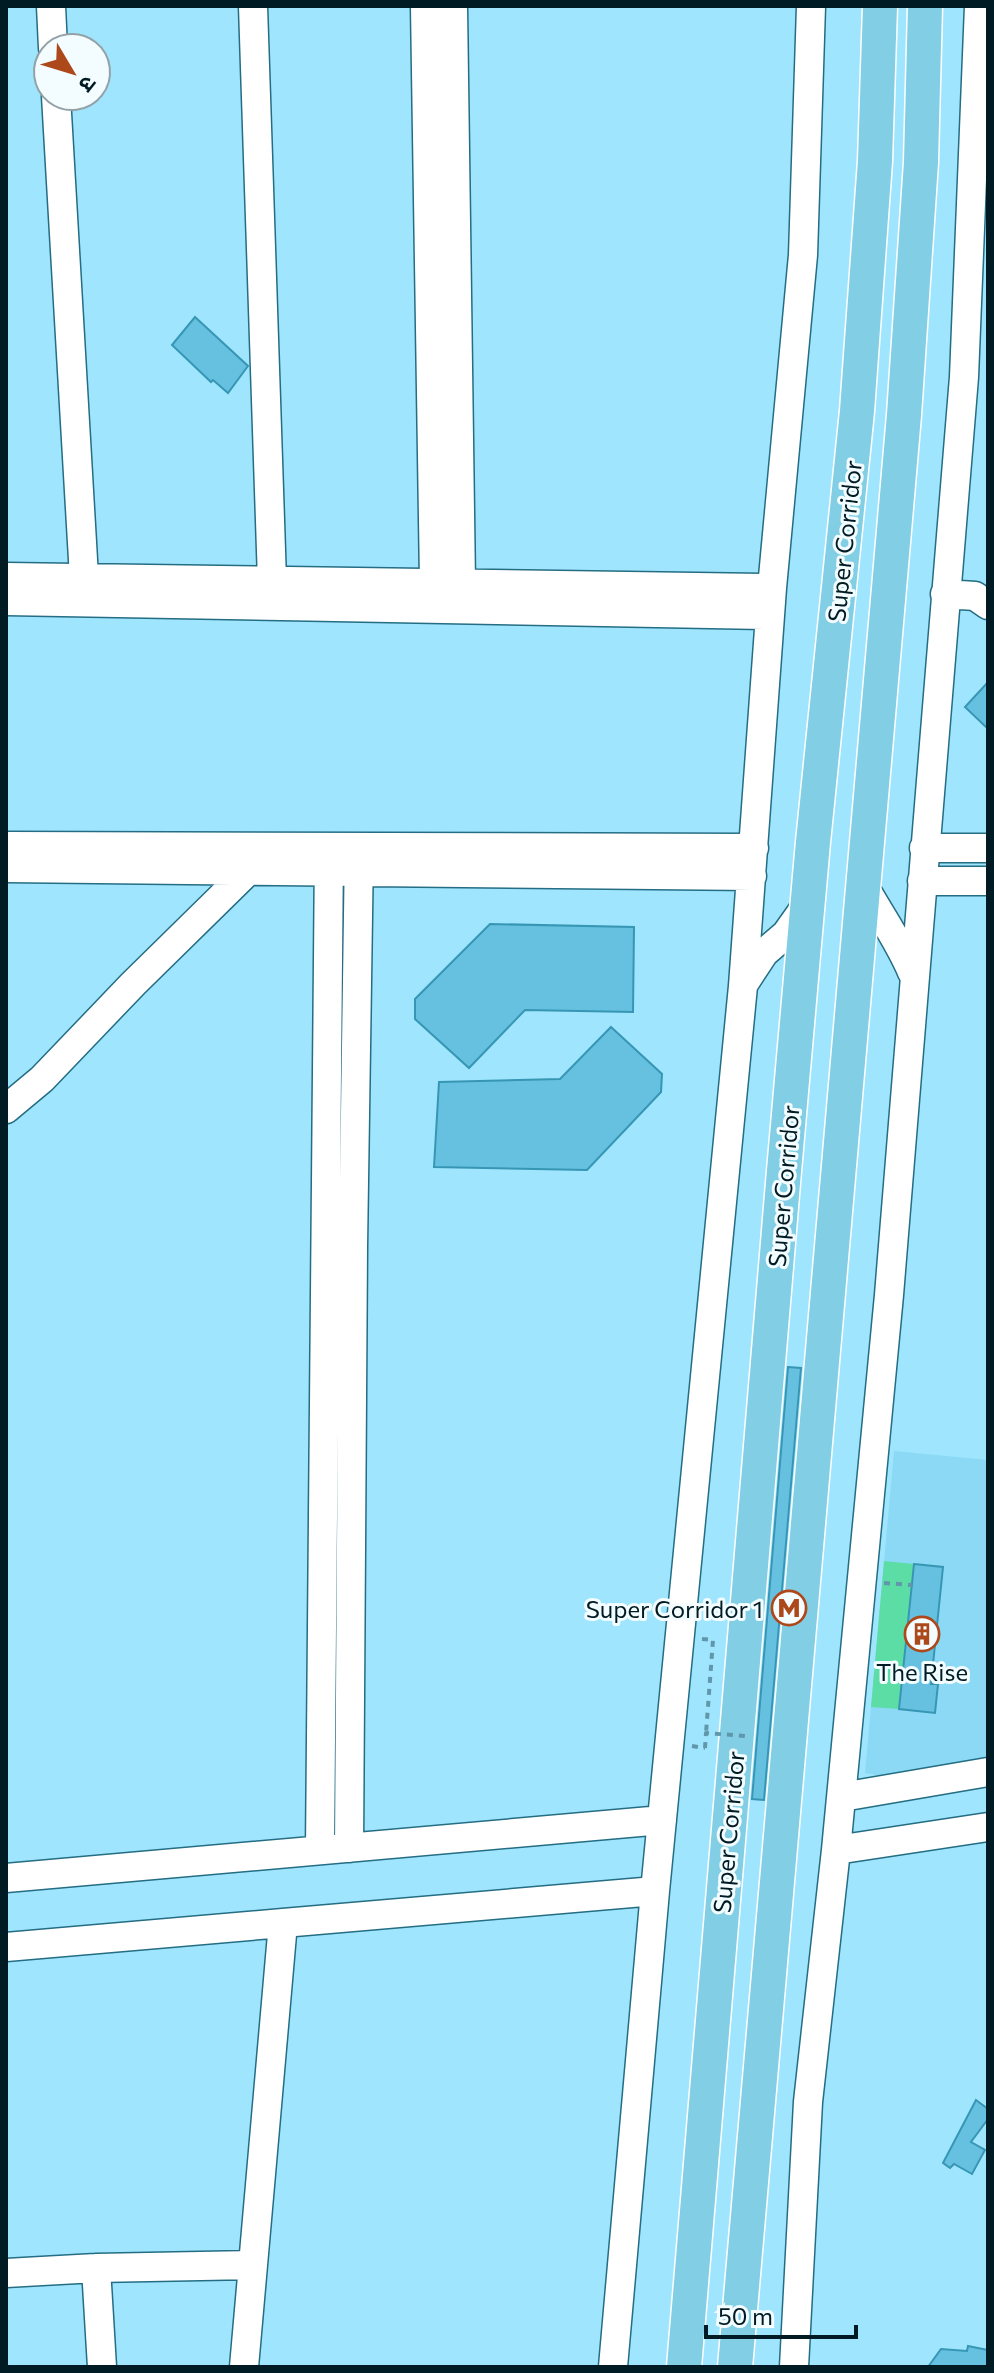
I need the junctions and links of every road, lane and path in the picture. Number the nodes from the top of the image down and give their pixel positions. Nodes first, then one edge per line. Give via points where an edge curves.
1 (51, 6) edge
2 (253, 6) edge
3 (425, 6) edge
4 (453, 6) edge
5 (811, 6) edge
6 (880, 6) edge
7 (925, 6) edge
8 (979, 6) edge
9 (52, 32) edge
10 (57, 112) edge
11 (6, 577) edge
12 (84, 577) junction
13 (272, 581) junction
14 (448, 584) junction
15 (945, 594) junction
16 (984, 595) edge
17 (6, 601) edge
18 (771, 601) junction
19 (6, 846) edge
20 (924, 848) junction
21 (988, 848) edge
22 (329, 861) junction
23 (359, 861) junction
24 (753, 862) junction
25 (6, 868) edge
26 (247, 872) junction
27 (922, 881) junction
28 (988, 881) edge
29 (864, 886) junction
30 (808, 903) junction
31 (913, 977) junction
32 (743, 986) junction
33 (6, 1109) edge
34 (713, 1640) dead end
35 (706, 1733) junction
36 (746, 1736) dead end
37 (705, 1748) dead end
38 (988, 1772) edge
39 (842, 1797) junction
40 (662, 1820) junction
41 (988, 1827) edge
42 (349, 1848) junction
43 (320, 1850) junction
44 (836, 1850) junction
45 (6, 1878) edge
46 (655, 1891) junction
47 (283, 1923) junction
48 (6, 1947) edge
49 (253, 2265) junction
50 (96, 2268) junction
51 (6, 2273) edge
52 (102, 2367) edge
53 (244, 2367) edge
54 (613, 2367) edge
55 (684, 2367) edge
56 (735, 2367) edge
57 (794, 2367) edge

1 - 9 street
2 - 13 street
3 - 14 street
4 - 14 street
5 - 18 street via 803,255
6 - 30 main road, Super Corridor via 857,411
7 - 29 main road, Super Corridor via 905,400
8 - 15 street via 964,377
10 - 12 street
11 - 12 street
12 - 13 street
13 - 14 street
14 - 18 street
15 - 16 street
15 - 20 street
17 - 18 street
18 - 24 street
19 - 22 street
20 - 21 street
20 - 27 street
22 - 23 street
22 - 26 street
22 - 43 street
23 - 24 street
23 - 42 street
24 - 32 street
25 - 26 street
26 - 33 street
27 - 28 street
27 - 31 street
29 - 31 street via 900,944
29 - 56 main road, Super Corridor
30 - 32 street
30 - 55 main road, Super Corridor
31 - 39 street via 858,1733
32 - 40 street
34 - 35 path
35 - 36 path, bridge
35 - 37 path, bridge
38 - 39 street
39 - 44 street
40 - 42 street
40 - 46 street
41 - 44 street
42 - 43 street
43 - 45 street
44 - 57 street via 808,2102
46 - 47 street
46 - 54 street
47 - 48 street
47 - 49 street
49 - 50 street
49 - 53 street
50 - 51 street
50 - 52 street

